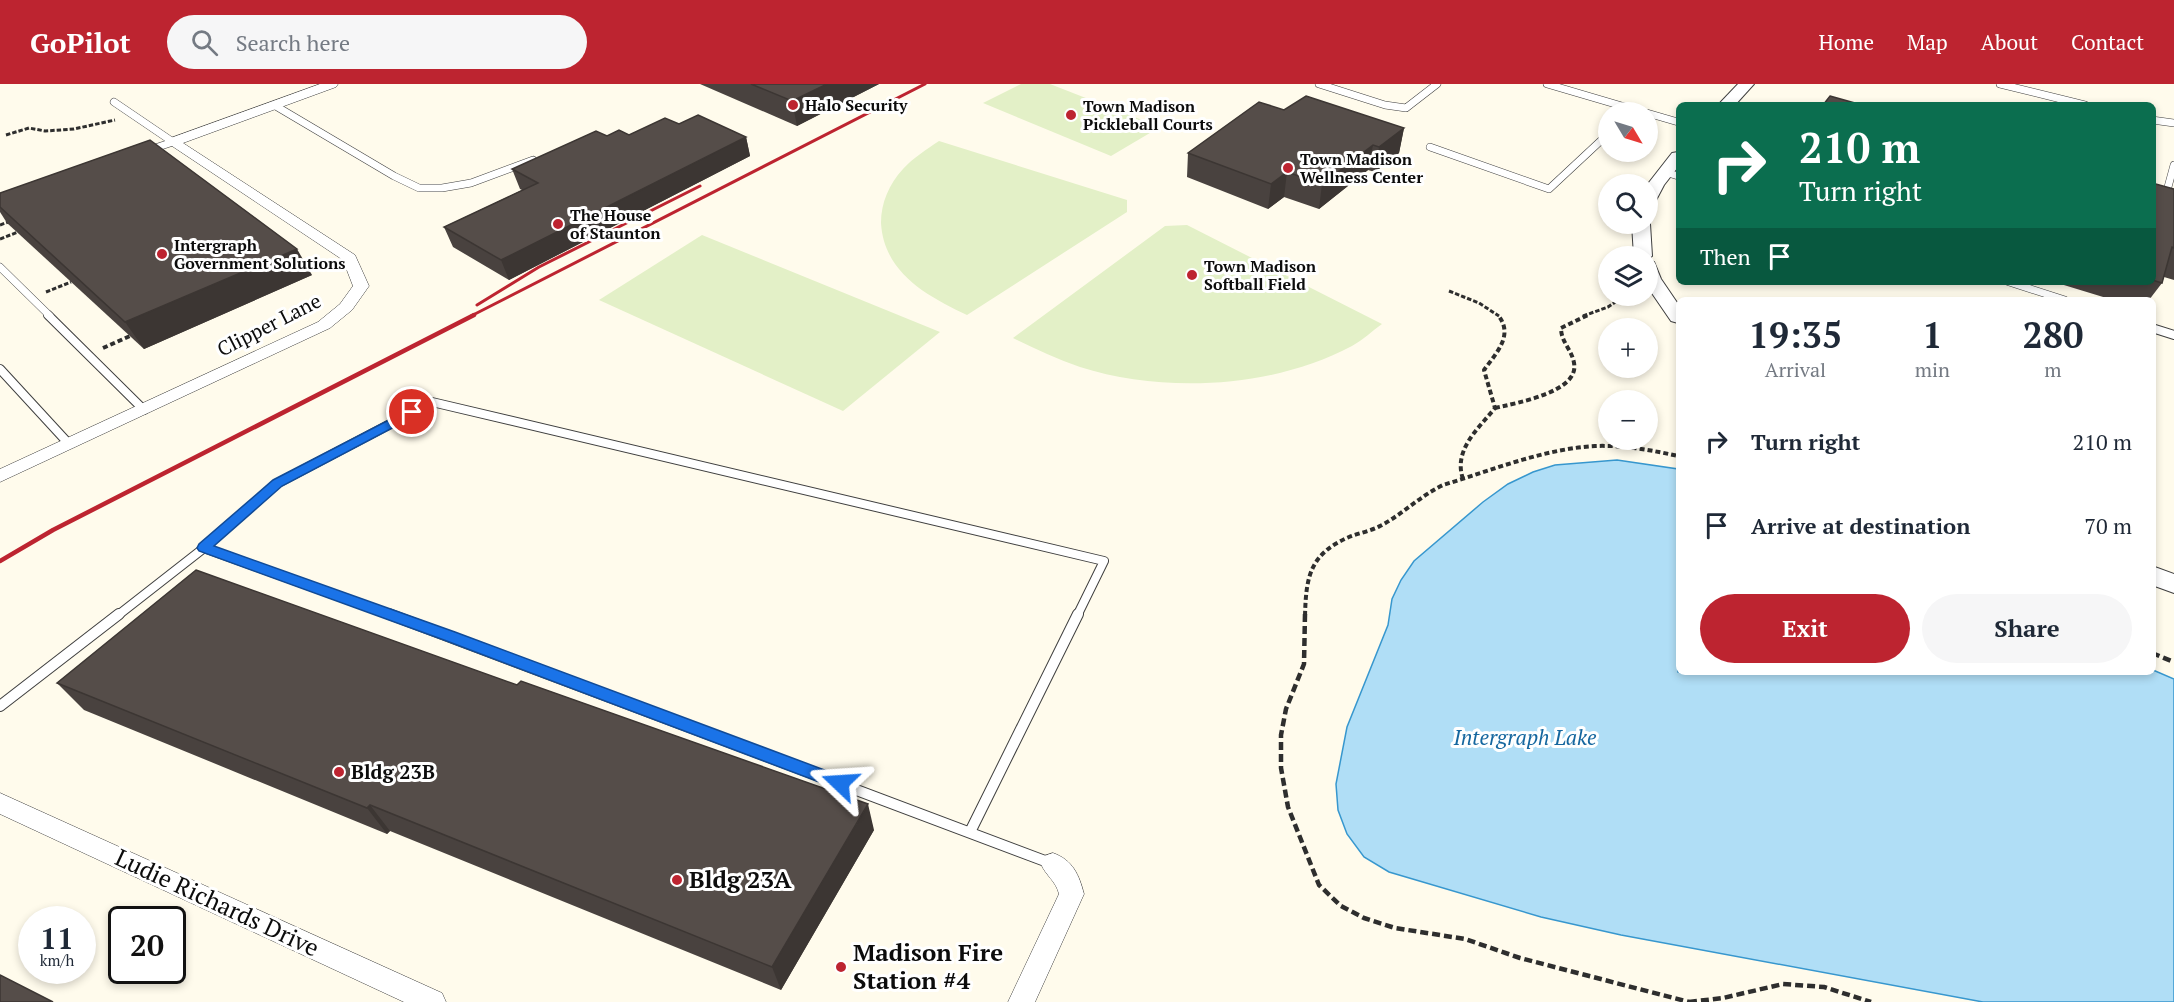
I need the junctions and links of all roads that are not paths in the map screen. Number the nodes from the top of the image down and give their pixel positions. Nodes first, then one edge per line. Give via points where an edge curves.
1 (332, 84) edge
2 (1319, 84) edge
3 (1437, 84) edge
4 (1547, 84) edge
5 (1746, 84) edge
6 (2000, 84) edge
7 (114, 102) dead end
8 (1608, 102) edge
9 (1729, 102) edge
10 (2073, 102) edge
11 (274, 105) junction
12 (1658, 116) edge
13 (1676, 121) edge
14 (2156, 121) edge
15 (2174, 123) edge
16 (173, 142) junction
17 (1598, 143) edge
18 (1430, 147) dead end
19 (141, 154) edge
20 (543, 156) edge
21 (2174, 167) edge
22 (1672, 174) edge
23 (2173, 176) edge
24 (1658, 183) edge
25 (2171, 185) edge
26 (2165, 200) edge
27 (0, 267) edge
28 (2018, 285) edge
29 (1658, 288) edge
30 (2056, 297) edge
31 (1676, 314) edge
32 (2156, 329) edge
33 (2174, 335) edge
34 (0, 369) edge
35 (144, 410) junction
36 (69, 444) junction
37 (0, 476) edge
38 (204, 548) junction
39 (2156, 577) edge
40 (2174, 584) edge
41 (0, 706) edge
42 (0, 803) edge
43 (970, 832) junction
44 (1053, 864) joint
45 (433, 1002) edge
46 (1021, 1002) edge

1 - 11 street
2 - 3 lane via 1406,108
4 - 8 lane
5 - 9 street
6 - 10 lane
7 - 16 lane
11 - 16 street
11 - 20 lane via 419,188 471,183
12 - 13 lane
14 - 15 lane
16 - 19 lane
16 - 35 street, Clipper Lane via 350,258 361,286 346,307 324,325
17 - 18 lane via 1549,189
21 - 23 lane
22 - 24 street
23 - 25 lane
25 - 26 lane
27 - 35 lane
28 - 30 lane
29 - 31 street
32 - 33 lane
34 - 36 lane
35 - 36 street, Clipper Lane
36 - 37 street, Clipper Lane
38 - 41 lane
38 - 43 lane via 450,636
38 - 43 lane via 278,483 432,402 1104,561
39 - 40 street
42 - 45 street, Ludie Richards Drive
43 - 44 lane
44 - 46 street via 1067,877 1072,894

